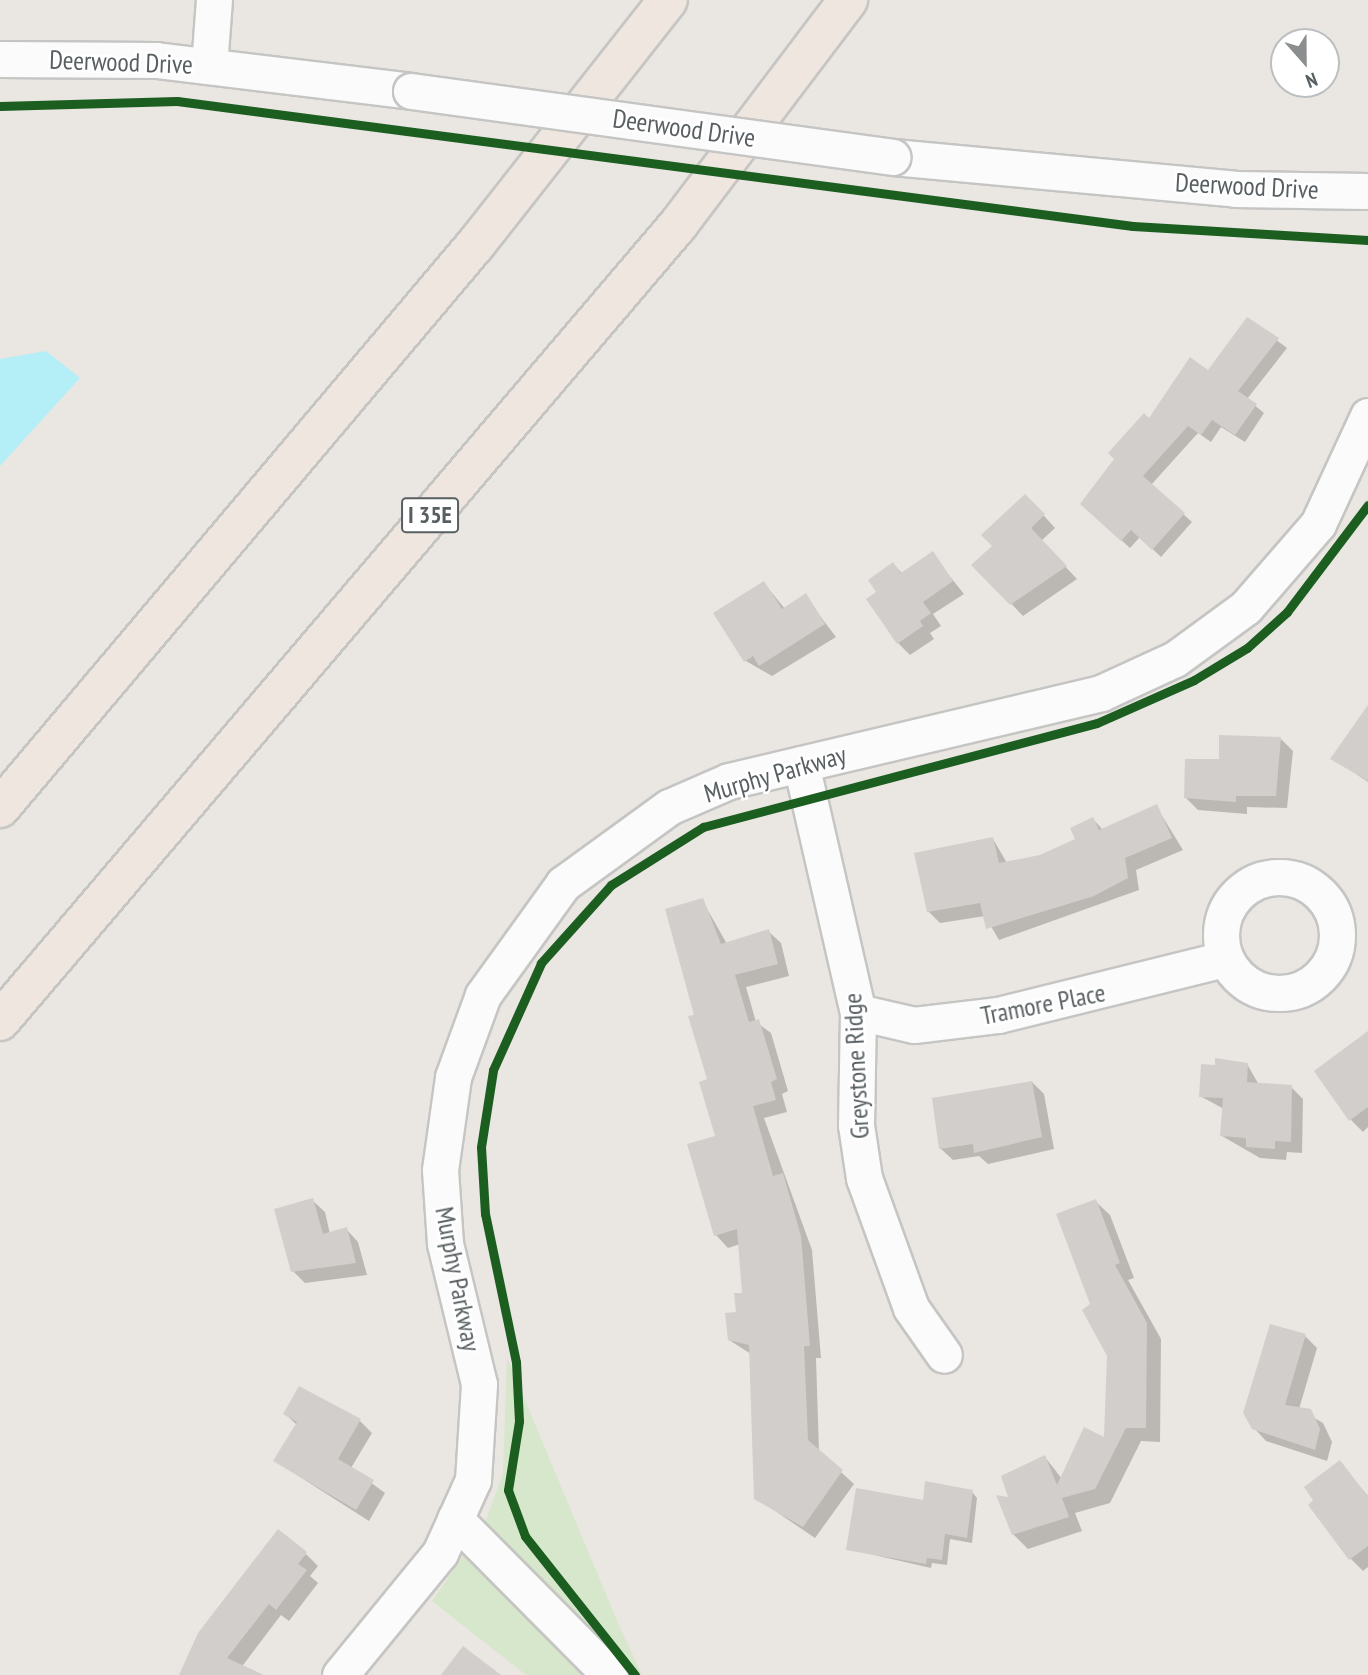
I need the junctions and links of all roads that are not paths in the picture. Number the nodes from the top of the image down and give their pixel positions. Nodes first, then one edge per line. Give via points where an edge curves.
1 (214, 0) edge
2 (668, 0) edge
3 (848, 0) edge
4 (0, 59) edge
5 (209, 66) junction
6 (1368, 191) edge
7 (1368, 416) edge
8 (1356, 471) edge
9 (801, 764) junction
10 (0, 808) edge
11 (1225, 959) dead end
12 (858, 1012) junction
13 (0, 1021) edge
14 (944, 1355) dead end
15 (455, 1519) junction
16 (340, 1675) edge
17 (610, 1675) edge

1 - 5 street
2 - 10 highway via 476,244
3 - 13 highway, I 35E via 678,225
4 - 5 street, Deerwood Drive
5 - 6 street, Deerwood Drive, bridge via 893,157 1234,189
7 - 8 street, Murphy Parkway
8 - 9 street, Murphy Parkway via 1264,586 1175,659 1101,693
9 - 12 street, Greystone Ridge
9 - 15 street, Murphy Parkway via 729,781 669,807 574,876 483,995 453,1077 440,1170 445,1243 479,1384 473,1480
11 - 12 street, Tramore Place via 998,1015 914,1025
12 - 14 street, Greystone Ridge via 856,1125 864,1178 911,1308
15 - 16 street, Murphy Parkway via 440,1553
15 - 17 street

